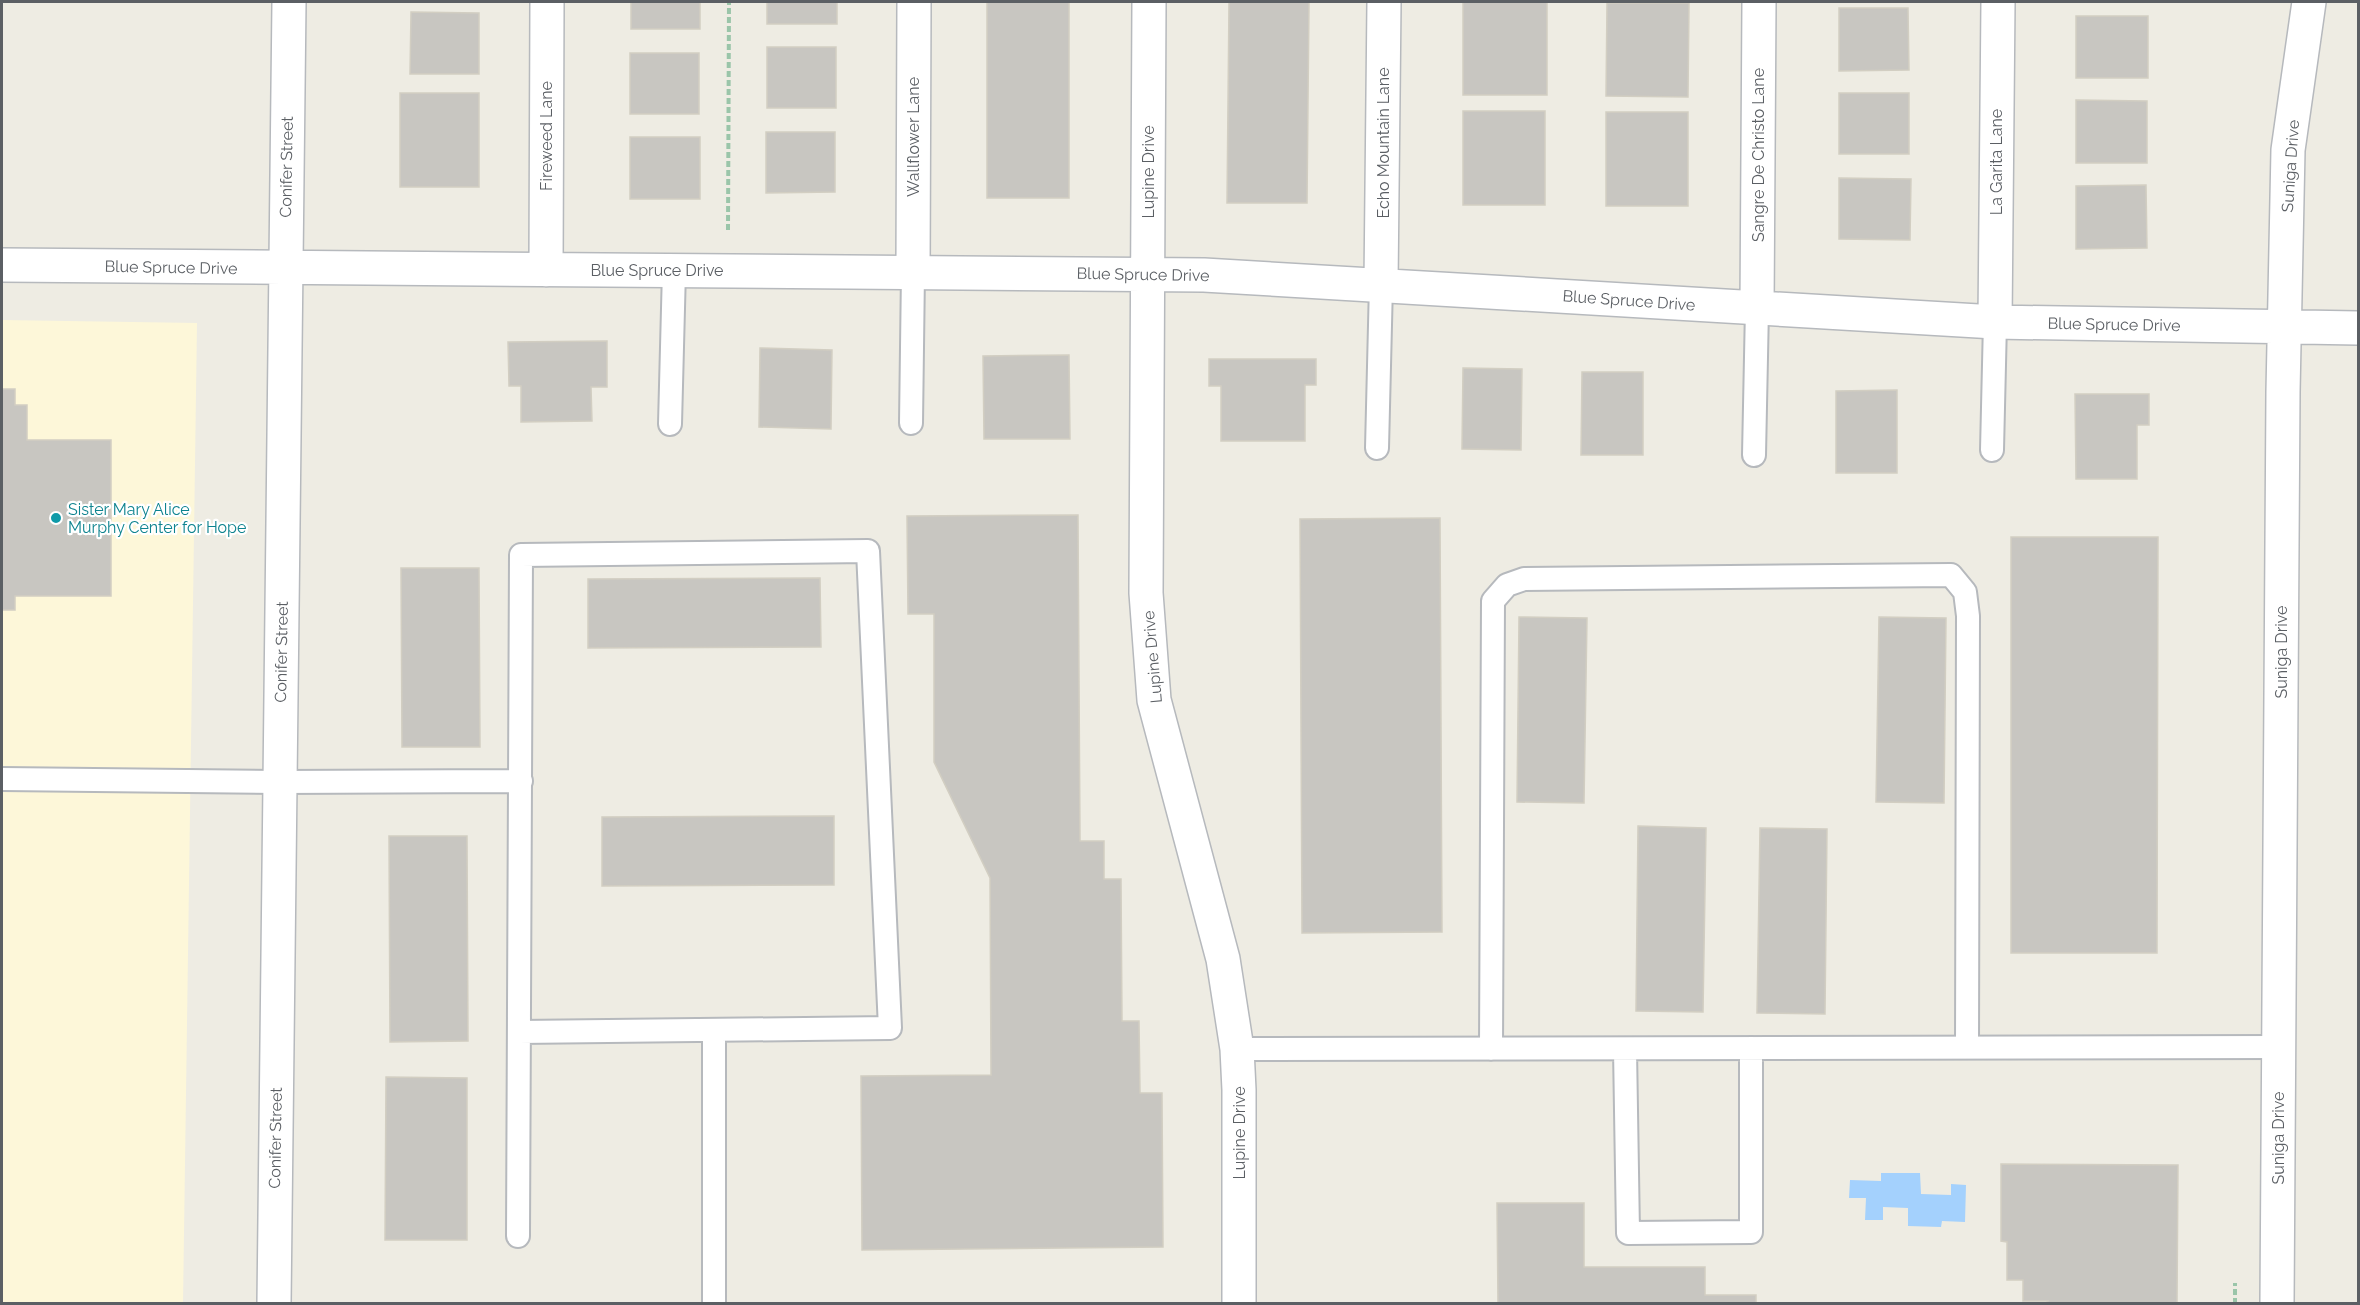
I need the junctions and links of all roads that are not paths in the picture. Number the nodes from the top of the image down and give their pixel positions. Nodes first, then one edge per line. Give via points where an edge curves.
1 (289, 2) edge
2 (547, 2) edge
3 (914, 2) edge
4 (1149, 2) edge
5 (1384, 2) edge
6 (1759, 2) edge
7 (1998, 2) edge
8 (2309, 2) edge
9 (2, 265) edge
10 (285, 268) junction
11 (546, 270) junction
12 (674, 270) junction
13 (913, 272) junction
14 (1148, 274) junction
15 (1381, 285) junction
16 (1757, 308) junction
17 (1995, 322) junction
18 (2284, 328) junction
19 (2358, 328) edge
20 (911, 423) dead end
21 (670, 424) dead end
22 (1377, 448) dead end
23 (1992, 450) dead end
24 (1754, 455) dead end
25 (2, 779) edge
26 (521, 781) junction
27 (279, 782) junction
28 (714, 1030) junction
29 (519, 1032) junction
30 (1967, 1047) junction
31 (2279, 1047) junction
32 (1751, 1048) junction
33 (1237, 1049) junction
34 (1491, 1049) junction
35 (1625, 1049) junction
36 (518, 1236) dead end
37 (274, 1304) edge
38 (714, 1304) edge
39 (1239, 1304) edge
40 (2277, 1304) edge

1 - 10 street, Conifer Street
2 - 11 street, Fireweed Lane
3 - 13 street, Wallflower Lane
4 - 14 street, Lupine Drive
5 - 15 street, Echo Mountain Lane
6 - 16 street, Sangre De Christo Lane
7 - 17 street, La Garita Lane
8 - 18 street, Suniga Drive via 2288,150
9 - 10 street, Blue Spruce Drive
10 - 11 street, Blue Spruce Drive
10 - 27 street, Conifer Street
11 - 12 street, Blue Spruce Drive
12 - 13 street, Blue Spruce Drive
12 - 21 lane
13 - 14 street, Blue Spruce Drive
13 - 20 lane
14 - 15 street, Blue Spruce Drive
14 - 33 street, Lupine Drive via 1146,593 1154,700 1223,959
15 - 16 street, Blue Spruce Drive
15 - 22 lane
16 - 17 street, Blue Spruce Drive
16 - 24 lane
17 - 18 street, Blue Spruce Drive
17 - 23 lane
18 - 19 street, Blue Spruce Drive
18 - 31 street, Suniga Drive
25 - 27 lane
26 - 27 lane
26 - 28 lane via 521,555 868,551 890,1028
26 - 29 lane
27 - 37 street, Conifer Street
28 - 29 lane
28 - 38 lane
29 - 36 lane
30 - 31 lane
30 - 32 lane
30 - 34 lane via 1968,616 1965,592 1951,575 1940,575 1524,579 1507,585 1493,601
31 - 40 street, Suniga Drive
32 - 35 lane
32 - 35 lane via 1751,1232 1628,1233
33 - 34 lane
33 - 39 street, Lupine Drive
34 - 35 lane

